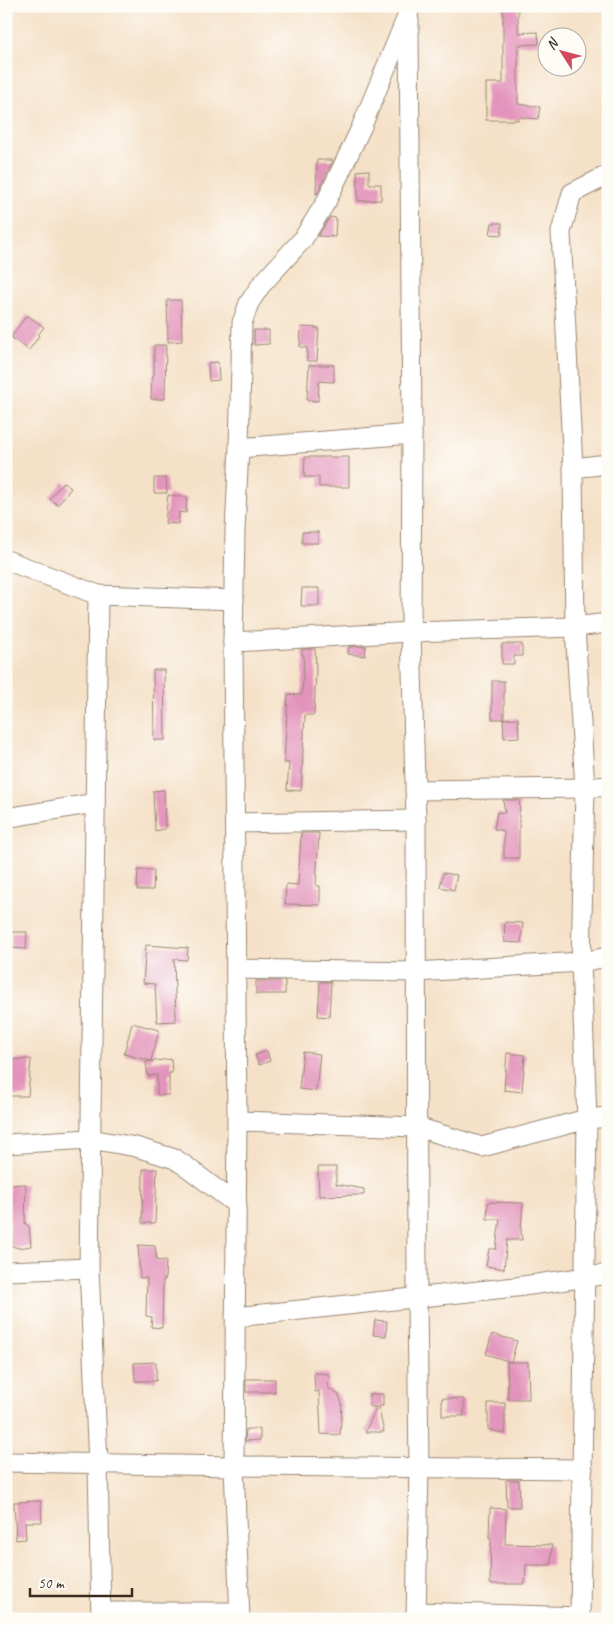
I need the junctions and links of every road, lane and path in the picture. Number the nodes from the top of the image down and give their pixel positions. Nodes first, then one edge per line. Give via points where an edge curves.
1 (409, 9) edge
2 (608, 175) edge
3 (412, 434) junction
4 (239, 448) junction
5 (608, 464) edge
6 (573, 468) junction
7 (6, 560) edge
8 (98, 595) junction
9 (234, 600) junction
10 (608, 623) edge
11 (575, 627) junction
12 (410, 632) junction
13 (233, 642) junction
14 (608, 786) edge
15 (584, 788) junction
16 (415, 790) junction
17 (95, 803) junction
18 (6, 818) edge
19 (416, 820) junction
20 (235, 823) junction
21 (608, 957) edge
22 (582, 962) junction
23 (236, 969) junction
24 (416, 972) junction
25 (608, 1117) edge
26 (588, 1119) junction
27 (237, 1121) junction
28 (417, 1127) junction
29 (90, 1139) junction
30 (6, 1144) edge
31 (237, 1205) junction
32 (89, 1268) junction
33 (6, 1271) edge
34 (608, 1274) edge
35 (584, 1277) junction
36 (417, 1299) junction
37 (235, 1317) junction
38 (6, 1462) edge
39 (98, 1464) junction
40 (234, 1466) junction
41 (419, 1468) junction
42 (583, 1469) junction
43 (240, 1615) edge
44 (416, 1615) edge
45 (101, 1616) edge
46 (580, 1618) edge

1 - 3 street
1 - 4 street via 361,128 326,202 303,239 248,302 242,323
2 - 6 street via 572,193 561,232
3 - 4 street
3 - 12 street
4 - 9 street
5 - 6 street
6 - 11 street
7 - 8 street
8 - 9 street
8 - 17 street
9 - 13 street
10 - 11 street
11 - 12 street
11 - 15 street
12 - 13 street
12 - 16 street
13 - 20 street
14 - 15 street
15 - 16 street
15 - 22 street
16 - 19 street
17 - 18 street
17 - 29 street
19 - 20 street
19 - 24 street
20 - 23 street
21 - 22 street
22 - 24 street
22 - 26 street
23 - 24 street
23 - 27 street
24 - 28 street
25 - 26 street
26 - 28 street via 482,1147
26 - 35 street
27 - 28 street
27 - 31 street
28 - 36 street
29 - 30 street
29 - 31 street via 136,1147 175,1159
29 - 32 street
31 - 37 street
32 - 33 street
32 - 39 street
34 - 35 street
35 - 36 street
35 - 42 street
36 - 37 street
36 - 41 street
37 - 40 street
38 - 39 street
39 - 40 street
39 - 45 street
40 - 41 street
40 - 43 street
41 - 42 street
41 - 44 street
42 - 46 street
43 - 45 street
44 - 46 street

